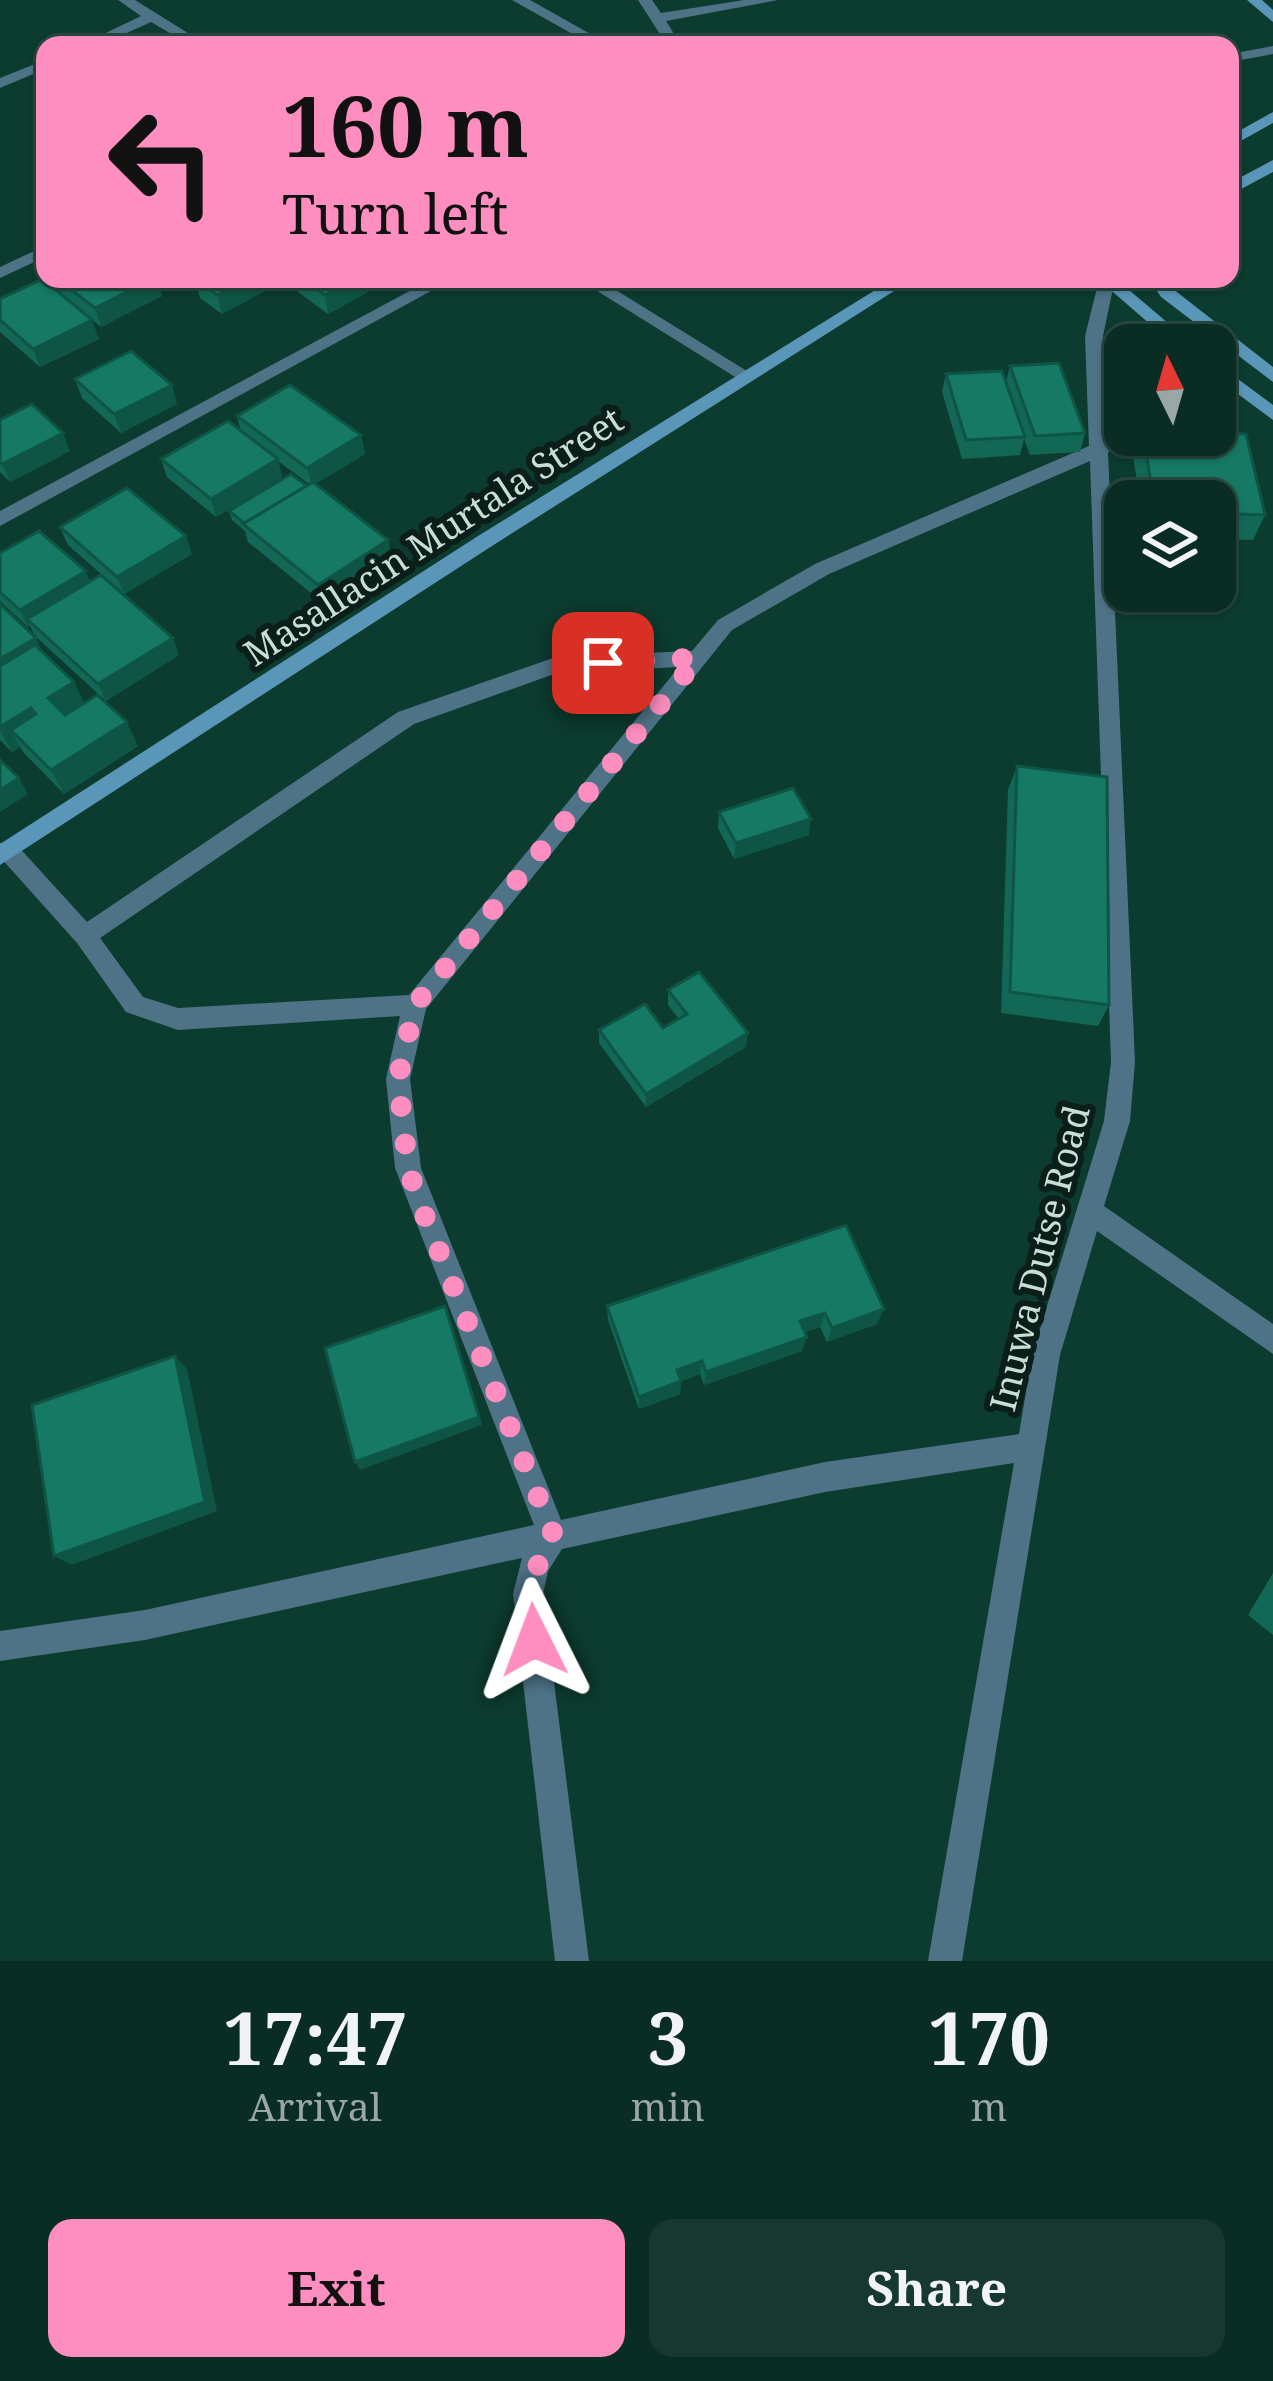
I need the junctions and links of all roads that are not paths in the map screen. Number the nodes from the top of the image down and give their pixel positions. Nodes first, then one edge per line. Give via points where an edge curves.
1 (125, 0) edge
2 (520, 0) edge
3 (645, 0) edge
4 (771, 0) edge
5 (1254, 0) edge
6 (153, 16) junction
7 (657, 18) junction
8 (1273, 18) edge
9 (108, 36) edge
10 (185, 36) edge
11 (586, 36) edge
12 (668, 36) edge
13 (1273, 50) edge
14 (1239, 56) edge
15 (36, 68) edge
16 (0, 84) edge
17 (1273, 117) edge
18 (1239, 137) edge
19 (1273, 165) edge
20 (1239, 185) edge
21 (36, 255) edge
22 (0, 273) edge
23 (428, 288) edge
24 (601, 288) edge
25 (890, 288) edge
26 (1105, 288) edge
27 (1117, 288) edge
28 (1163, 288) edge
29 (1160, 324) edge
30 (746, 376) junction
31 (1273, 376) edge
32 (1236, 385) edge
33 (1273, 414) edge
34 (1102, 448) junction
35 (0, 518) edge
36 (698, 658) junction
37 (4, 853) edge
38 (85, 936) junction
39 (415, 1005) junction
40 (1090, 1210) junction
41 (1273, 1340) edge
42 (1032, 1446) junction
43 (554, 1536) junction
44 (0, 1646) edge
45 (572, 1961) edge
46 (945, 1961) edge

1 - 6 street
2 - 11 street
3 - 7 street
4 - 7 street
5 - 8 street
6 - 9 street
6 - 10 street
7 - 12 street
13 - 14 street
15 - 16 street
17 - 18 street
19 - 20 street
21 - 22 street
23 - 35 street
24 - 30 street
25 - 30 street, Masallacin Murtala Street
26 - 34 street, Inuwa Dutse Road via 1094,336
27 - 29 street
28 - 31 street
30 - 37 street, Masallacin Murtala Street
32 - 33 street
34 - 36 street via 823,569 725,625
34 - 40 street, Inuwa Dutse Road via 1123,1062 1118,1121
36 - 38 street via 556,665 406,718
36 - 39 street
37 - 38 street
38 - 39 street via 135,1005 153,1014
39 - 43 street via 398,1079 408,1168
40 - 41 street
40 - 42 street, Inuwa Dutse Road via 1046,1355
42 - 43 street via 825,1477
42 - 46 street, Inuwa Dutse Road
43 - 44 street via 145,1625
43 - 45 street via 534,1565 528,1594

